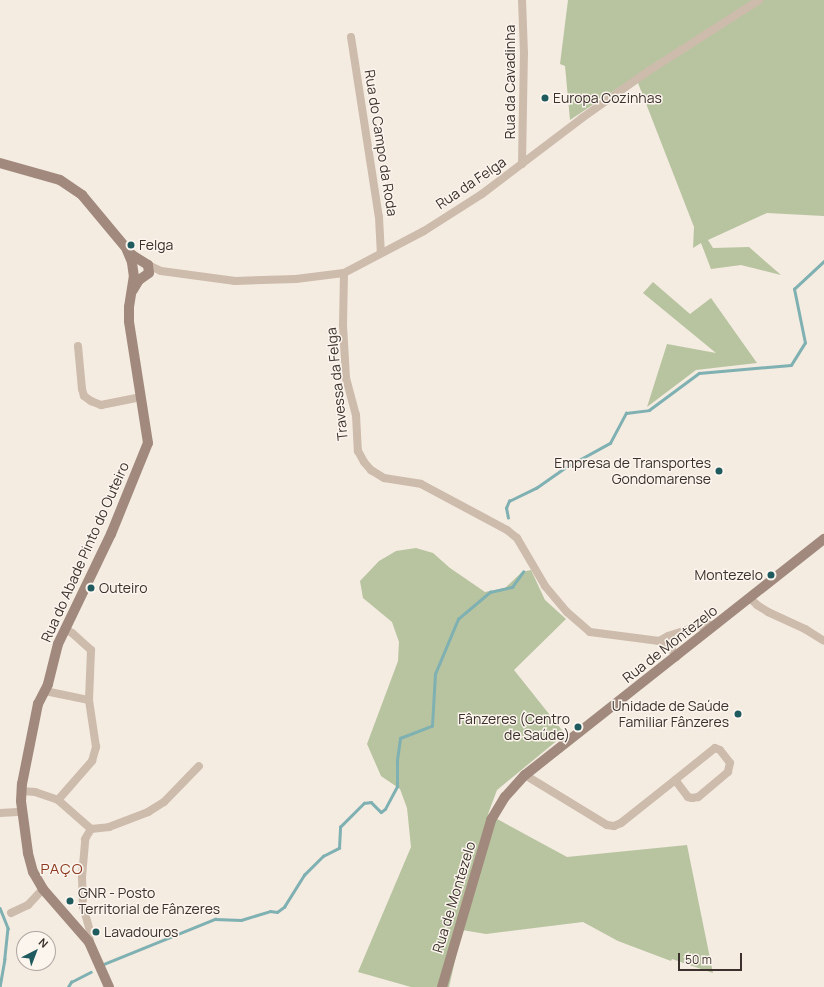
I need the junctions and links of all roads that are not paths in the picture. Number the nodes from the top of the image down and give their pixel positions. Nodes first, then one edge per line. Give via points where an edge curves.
1 (522, 0) edge
2 (759, 0) edge
3 (351, 37) dead end
4 (0, 163) edge
5 (522, 164) junction
6 (381, 252) junction
7 (141, 270) junction
8 (344, 273) junction
9 (78, 346) dead end
10 (141, 397) junction
11 (824, 539) edge
12 (751, 598) junction
13 (719, 623) junction
14 (65, 629) junction
15 (659, 641) junction
16 (824, 641) edge
17 (676, 657) junction
18 (44, 691) junction
19 (89, 700) junction
20 (199, 766) dead end
21 (525, 775) junction
22 (675, 780) junction
23 (22, 791) junction
24 (58, 800) junction
25 (22, 812) junction
26 (0, 814) edge
27 (91, 829) junction
28 (42, 889) junction
29 (10, 913) dead end
30 (89, 942) junction
31 (109, 987) edge
32 (442, 987) edge

1 - 5 street, Rua da Cavadinha
2 - 5 street, Rua da Felga via 647,72
3 - 6 street, Rua do Campo da Roda via 379,217
4 - 7 street via 60,180 69,185 94,207
5 - 6 street, Rua da Felga via 482,194 424,231
6 - 8 street, Rua da Felga
7 - 8 street, Rua da Felga via 235,281 276,281
7 - 10 street, Rua do Abade Pinto do Outeiro via 131,296 129,321
8 - 15 street, Travessa da Felga via 346,378 356,415 358,451 364,462 384,478 421,484 507,530 517,538 545,586 567,612 590,632
9 - 10 street via 82,389 84,396 91,402 101,405
10 - 14 street, Rua do Abade Pinto do Outeiro via 148,443 111,534
11 - 12 street, Rua de Montezelo
12 - 13 street, Rua de Montezelo
12 - 16 street via 756,605
13 - 15 street via 699,626
13 - 17 street, Rua de Montezelo
14 - 18 street, Rua do Abade Pinto do Outeiro
14 - 19 street via 91,650
15 - 17 street via 670,646
17 - 21 street, Rua de Montezelo
18 - 19 street
18 - 23 street, Rua do Abade Pinto do Outeiro via 38,704
19 - 24 street via 96,747 92,761
20 - 27 street via 164,802 148,812 108,828
21 - 22 street via 607,825 614,826
21 - 32 street, Rua de Montezelo via 505,797 491,820
22 - 22 street via 688,796 698,797 728,772 730,763 720,750 715,748
23 - 24 street via 35,792
23 - 25 street, Rua do Abade Pinto do Outeiro
24 - 27 street
25 - 26 street
25 - 28 street, Rua do Abade Pinto do Outeiro via 28,853 33,872
27 - 30 street via 85,839 82,877 83,906 90,930
28 - 29 street via 28,905
28 - 30 street, Rua do Abade Pinto do Outeiro
30 - 31 street, Rua do Abade Pinto do Outeiro

